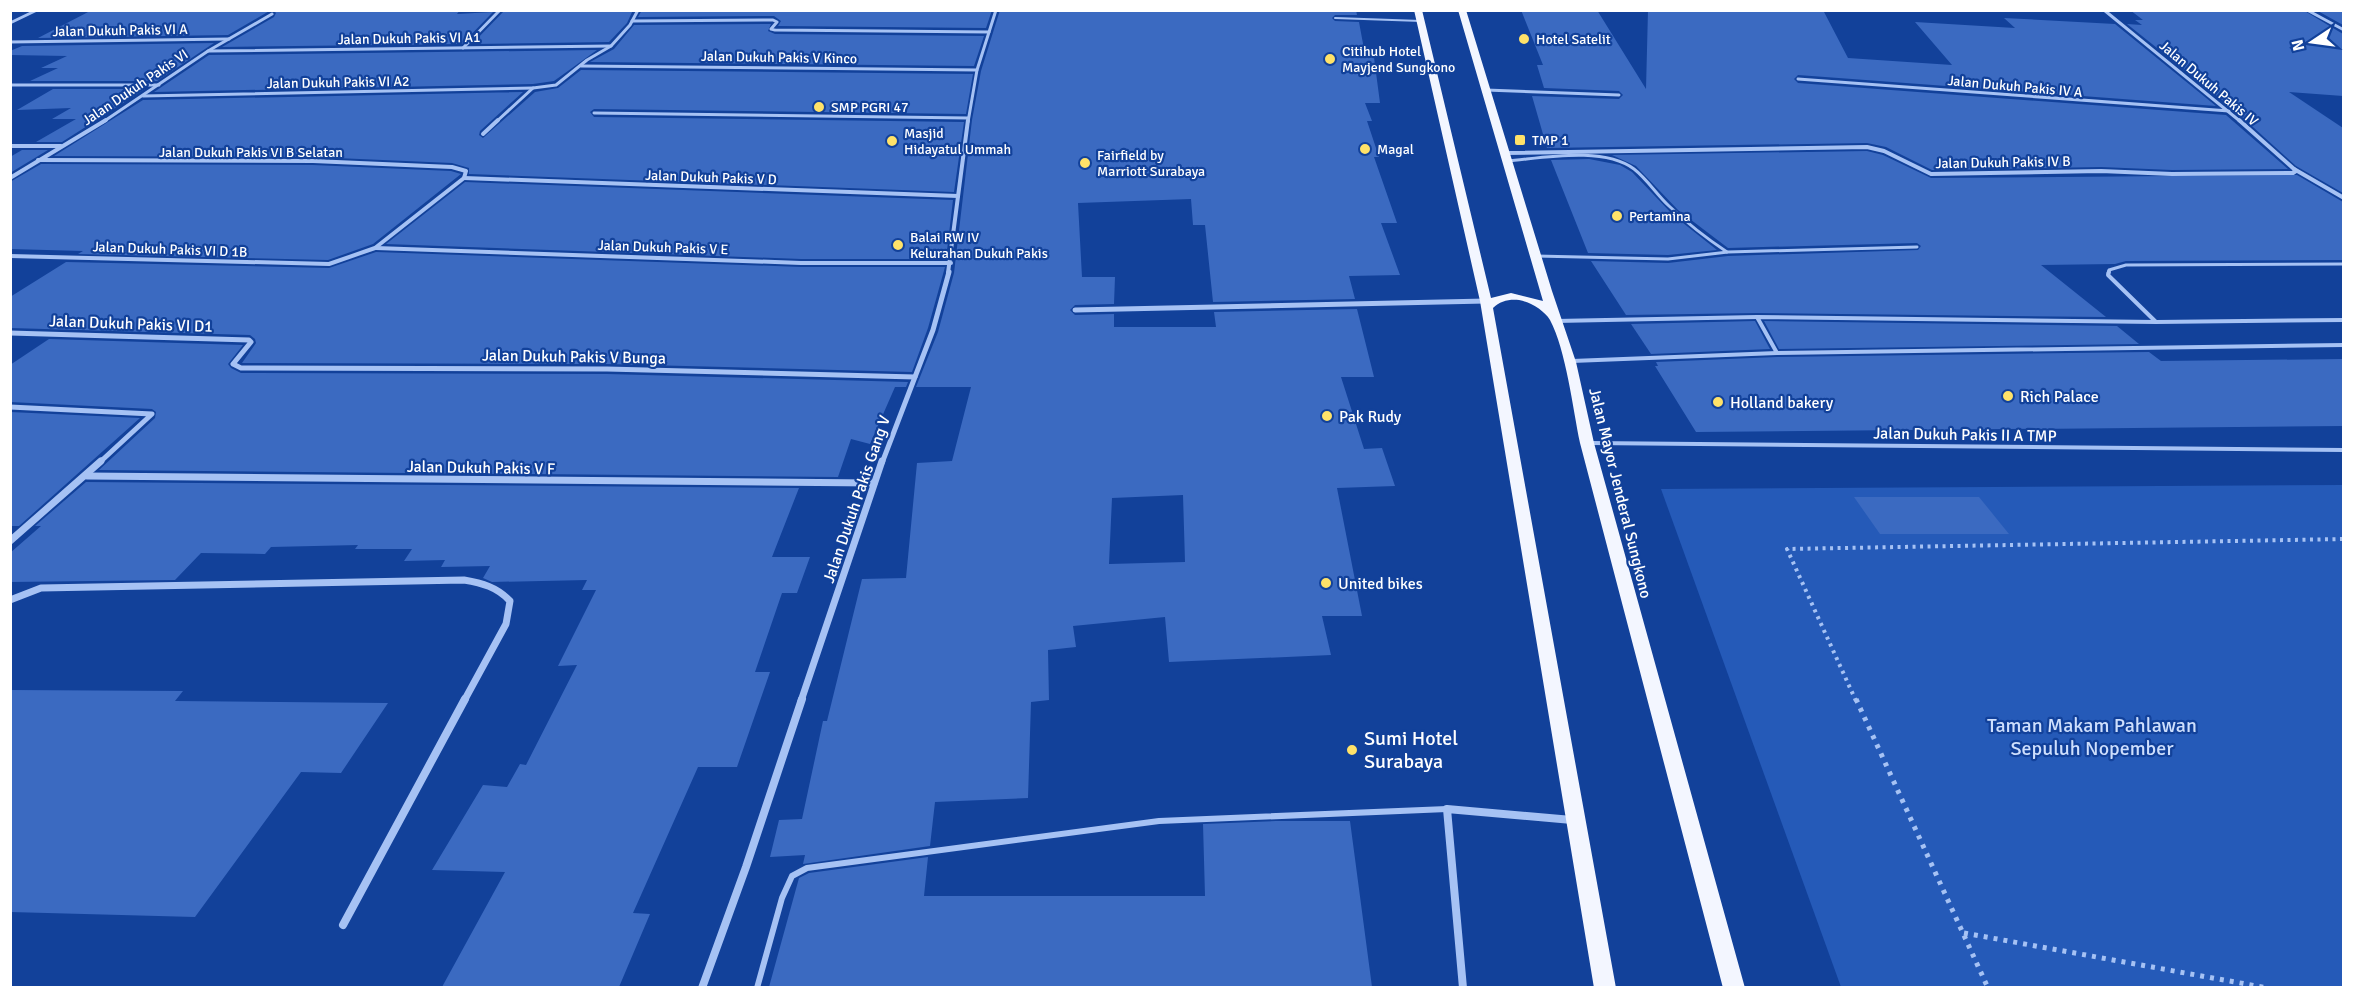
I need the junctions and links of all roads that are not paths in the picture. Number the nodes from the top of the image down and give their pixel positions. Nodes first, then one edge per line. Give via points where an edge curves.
1 (38, 10) edge
2 (500, 10) edge
3 (638, 10) edge
4 (996, 10) edge
5 (1462, 10) edge
6 (2104, 10) edge
7 (2307, 10) edge
8 (272, 14) dead end
9 (1420, 16) edge
10 (1335, 18) dead end
11 (632, 21) junction
12 (10, 23) edge
13 (2343, 30) edge
14 (989, 32) junction
15 (229, 39) junction
16 (10, 42) edge
17 (611, 46) junction
18 (463, 48) junction
19 (208, 51) junction
20 (581, 66) junction
21 (977, 70) junction
22 (1798, 79) dead end
23 (10, 85) edge
24 (160, 85) junction
25 (532, 88) junction
26 (1486, 90) junction
27 (1619, 95) dead end
28 (143, 96) junction
29 (2229, 111) junction
30 (594, 113) dead end
31 (968, 118) junction
32 (483, 134) dead end
33 (10, 146) edge
34 (64, 146) junction
35 (1506, 157) junction
36 (38, 160) junction
37 (2294, 171) junction
38 (10, 178) edge
39 (464, 178) junction
40 (958, 196) junction
41 (2343, 198) edge
42 (1917, 247) dead end
43 (375, 248) junction
44 (1728, 252) junction
45 (10, 256) edge
46 (1536, 256) junction
47 (951, 263) junction
48 (2343, 264) edge
49 (1546, 291) junction
50 (1485, 298) junction
51 (1075, 310) dead end
52 (1757, 316) junction
53 (2343, 320) edge
54 (1556, 321) junction
55 (2156, 322) junction
56 (10, 333) edge
57 (2343, 345) edge
58 (1777, 353) junction
59 (1569, 362) junction
60 (233, 366) joint
61 (915, 377) junction
62 (10, 407) edge
63 (1587, 443) junction
64 (2343, 450) edge
65 (87, 476) junction
66 (874, 483) junction
67 (10, 541) edge
68 (10, 600) edge
69 (1447, 809) junction
70 (1576, 821) junction
71 (343, 925) dead end
72 (702, 987) edge
73 (757, 987) edge
74 (1463, 987) edge
75 (1605, 987) edge
76 (1734, 987) edge

1 - 12 street, Jalan Dukuh Pakis VI A
2 - 18 street
3 - 11 street, Jalan Dukuh Pakis VI A2
4 - 14 street, Jalan Dukuh Pakis Gang V
5 - 26 main road, Jalan Mayor Jenderal Sungkono
6 - 29 street, Jalan Dukuh Pakis IV
7 - 13 street
8 - 15 street, Jalan Dukuh Pakis VI
9 - 10 lane
9 - 50 main road
11 - 14 street via 772,20 777,22 771,29 776,30
11 - 17 street, Jalan Dukuh Pakis VI A2
14 - 21 street, Jalan Dukuh Pakis Gang V
15 - 16 street, Jalan Dukuh Pakis VI A
15 - 19 street, Jalan Dukuh Pakis VI
17 - 18 street, Jalan Dukuh Pakis VI A1
17 - 20 street, Jalan Dukuh Pakis VI A2
18 - 19 street, Jalan Dukuh Pakis VI A1
19 - 24 street, Jalan Dukuh Pakis VI
20 - 21 street, Jalan Dukuh Pakis V Kinco
20 - 25 street, Jalan Dukuh Pakis VI A2 via 556,85
21 - 31 street, Jalan Dukuh Pakis Gang V
22 - 29 street, Jalan Dukuh Pakis IV A
23 - 24 street
24 - 28 street, Jalan Dukuh Pakis VI
25 - 28 street, Jalan Dukuh Pakis VI A2
25 - 32 street
26 - 27 street
26 - 35 main road, Jalan Mayor Jenderal Sungkono
28 - 34 street, Jalan Dukuh Pakis VI
29 - 37 street, Jalan Dukuh Pakis IV
30 - 31 street
31 - 40 street, Jalan Dukuh Pakis Gang V
33 - 34 street
34 - 36 street, Jalan Dukuh Pakis VI
35 - 37 street, Jalan Dukuh Pakis IV B via 1867,147 1887,152 1931,174
35 - 44 lane via 1600,156 1624,163 1695,229
35 - 46 main road, Jalan Mayor Jenderal Sungkono
36 - 38 street, Jalan Dukuh Pakis VI
36 - 39 street, Jalan Dukuh Pakis VI B Selatan via 313,161 464,169
37 - 41 street, Jalan Dukuh Pakis IV
39 - 40 street, Jalan Dukuh Pakis V D
39 - 43 street
40 - 47 street, Jalan Dukuh Pakis Gang V
42 - 44 lane
43 - 45 street, Jalan Dukuh Pakis VI D 1B via 329,264
43 - 47 street, Jalan Dukuh Pakis V E via 789,263
44 - 46 lane via 1668,259
46 - 49 main road, Jalan Mayor Jenderal Sungkono
47 - 61 street, Jalan Dukuh Pakis Gang V via 933,330
48 - 55 lane via 2126,265 2109,270 2108,275
49 - 50 main road
49 - 54 main road, Jalan Mayor Jenderal Sungkono
50 - 51 street
50 - 54 main road via 1491,302 1497,298 1524,298 1547,307
50 - 70 main road
52 - 54 lane
52 - 55 lane
52 - 58 lane
53 - 55 lane
54 - 59 main road, Jalan Mayor Jenderal Sungkono
56 - 60 street, Jalan Dukuh Pakis VI D1 via 250,341
57 - 58 lane
58 - 59 lane
59 - 63 main road, Jalan Mayor Jenderal Sungkono
60 - 61 street, Jalan Dukuh Pakis V Bunga via 607,369
61 - 66 street, Jalan Dukuh Pakis Gang V
62 - 65 street via 150,412 152,416
63 - 64 lane, Jalan Dukuh Pakis II A TMP
63 - 76 main road, Jalan Mayor Jenderal Sungkono
65 - 66 street, Jalan Dukuh Pakis V F
65 - 67 street
66 - 72 street, Jalan Dukuh Pakis Gang V
68 - 71 street via 41,588 464,580 502,591 510,601 506,624
69 - 70 street
69 - 73 lane via 1159,821 807,868 792,876
69 - 74 street
70 - 75 main road

